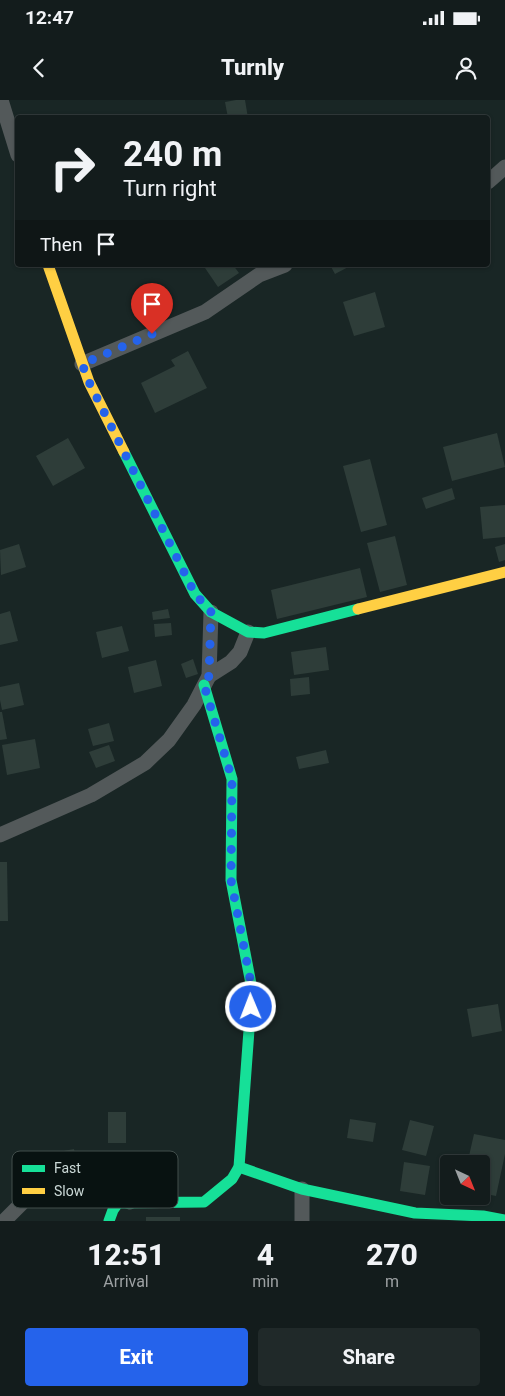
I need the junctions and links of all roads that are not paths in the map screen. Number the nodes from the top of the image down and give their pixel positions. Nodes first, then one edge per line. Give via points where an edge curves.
1 (1, 100) edge
2 (15, 145) edge
3 (505, 167) edge
4 (490, 180) edge
5 (49, 267) edge
6 (280, 267) edge
7 (82, 364) junction
8 (505, 572) edge
9 (211, 612) junction
10 (248, 632) junction
11 (207, 680) junction
12 (0, 835) edge
13 (239, 1168) junction
14 (302, 1190) junction
15 (178, 1202) edge
16 (17, 1208) edge
17 (114, 1208) edge
18 (505, 1220) edge
19 (4, 1221) edge
20 (109, 1221) edge
21 (302, 1221) edge

1 - 2 street
3 - 4 street
5 - 7 street
6 - 7 street via 259,275 205,312
7 - 9 street via 190,586
8 - 10 street via 264,633
9 - 10 street
9 - 11 street
10 - 11 street via 240,652
11 - 12 street via 169,740 145,763 91,796
11 - 13 street via 232,779 231,880 252,989
13 - 14 street
13 - 15 street via 232,1180 204,1202
14 - 18 street via 415,1213
14 - 21 street
16 - 19 street
17 - 20 street

